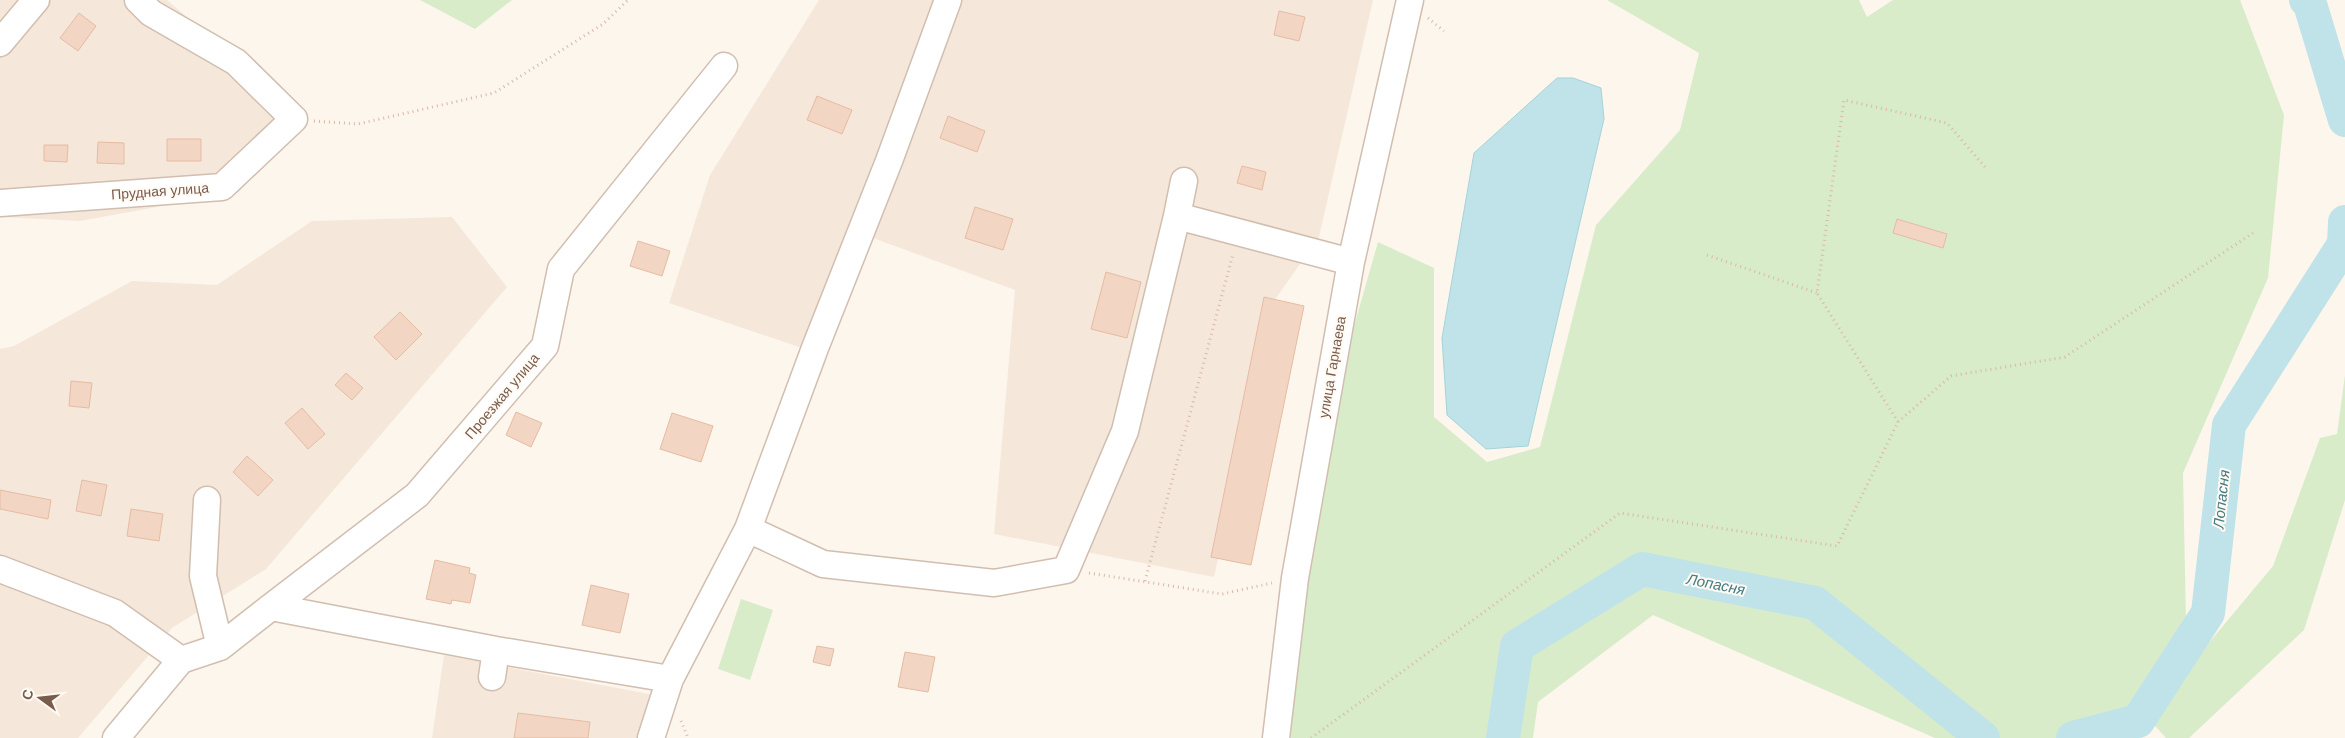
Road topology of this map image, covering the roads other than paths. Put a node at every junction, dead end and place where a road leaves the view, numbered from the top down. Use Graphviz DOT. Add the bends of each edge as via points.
graph roads {
  1 [pos="36,0"];
  2 [pos="138,0"];
  3 [pos="948,0"];
  4 [pos="1410,0"];
  5 [pos="0,43"];
  6 [pos="724,66"];
  7 [pos="1184,182"];
  8 [pos="0,204"];
  9 [pos="1177,216"];
  10 [pos="1351,262"];
  11 [pos="207,500"];
  12 [pos="748,529"];
  13 [pos="0,569"];
  14 [pos="271,607"];
  15 [pos="220,647"];
  16 [pos="496,650"];
  17 [pos="181,660"];
  18 [pos="492,677"];
  19 [pos="670,679"];
  20 [pos="116,738"];
  21 [pos="651,738"];
  22 [pos="1276,738"];
  1 -- 5 [label="street"];
  2 -- 8 [label="street, Прудная улица" via="151,13 236,62 294,119 222,187"];
  3 -- 12 [label="street"];
  4 -- 10 [label="street, улица Гарнаева"];
  6 -- 14 [label="street, Проезжая улица" via="560,269 544,346 417,495"];
  7 -- 9 [label="street"];
  9 -- 10 [label="street"];
  9 -- 12 [label="street" via="1125,431 1066,570 994,583 823,564"];
  10 -- 22 [label="street, улица Гарнаева" via="1295,578"];
  11 -- 15 [label="street" via="203,576"];
  12 -- 19 [label="street"];
  13 -- 17 [label="street" via="115,613"];
  14 -- 15 [label="street, Проезжая улица"];
  14 -- 16 [label="street"];
  15 -- 17 [label="street, Проезжая улица"];
  16 -- 18 [label="street"];
  16 -- 19 [label="street"];
  17 -- 20 [label="street"];
  19 -- 21 [label="street"];
}
